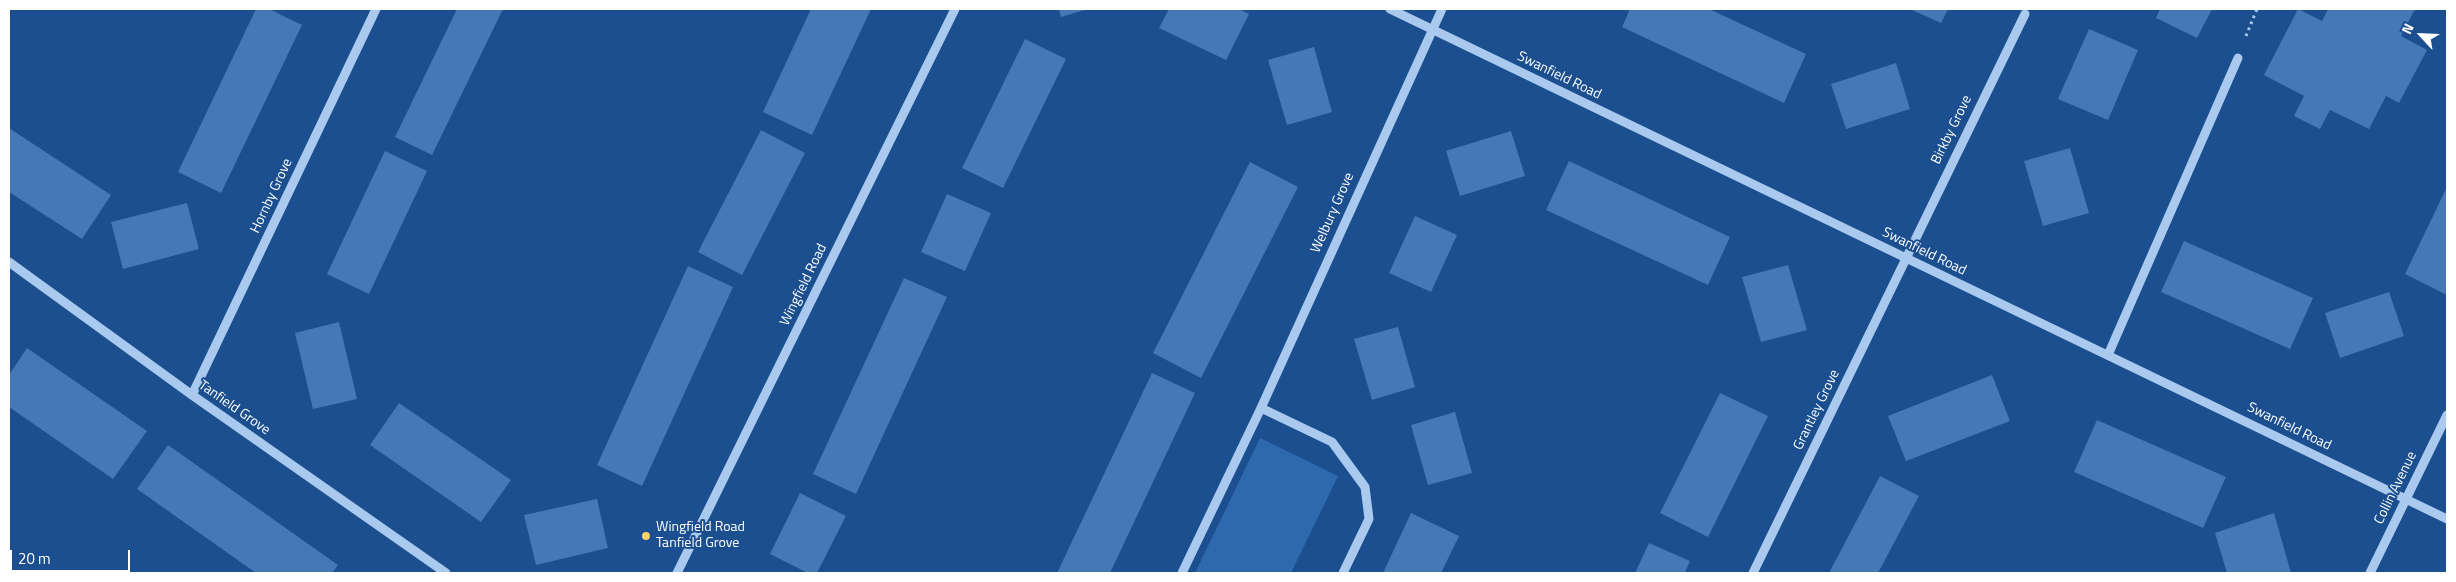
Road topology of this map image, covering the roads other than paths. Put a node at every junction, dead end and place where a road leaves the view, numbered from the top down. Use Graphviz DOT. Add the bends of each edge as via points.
graph roads {
  1 [pos="376,9"];
  2 [pos="955,9"];
  3 [pos="1390,9"];
  4 [pos="1442,9"];
  5 [pos="2025,14"];
  6 [pos="1431,29"];
  7 [pos="2238,58"];
  8 [pos="1905,258"];
  9 [pos="9,262"];
  10 [pos="2108,355"];
  11 [pos="192,395"];
  12 [pos="1261,408"];
  13 [pos="2447,415"];
  14 [pos="2406,498"];
  15 [pos="2447,519"];
  16 [pos="446,573"];
  17 [pos="677,573"];
  18 [pos="1182,573"];
  19 [pos="1343,573"];
  20 [pos="1753,573"];
  21 [pos="2370,573"];
  1 -- 11 [label="street, Hornby Grove"];
  2 -- 17 [label="street, Wingfield Road"];
  3 -- 6 [label="street, Swanfield Road"];
  4 -- 6 [label="street, Welbury Grove"];
  5 -- 8 [label="street, Birkby Grove"];
  6 -- 8 [label="street, Swanfield Road"];
  6 -- 12 [label="street, Welbury Grove"];
  7 -- 10 [label="street"];
  8 -- 10 [label="street, Swanfield Road"];
  8 -- 20 [label="street, Grantley Grove"];
  9 -- 11 [label="street, Tanfield Grove"];
  10 -- 14 [label="street, Swanfield Road"];
  11 -- 16 [label="street, Tanfield Grove"];
  12 -- 18 [label="street, Welbury Grove"];
  12 -- 19 [label="street" via="1332,442 1365,486 1369,519"];
  13 -- 14 [label="street, Collin Avenue"];
  14 -- 15 [label="street, Swanfield Road"];
  14 -- 21 [label="street, Collin Avenue"];
}
